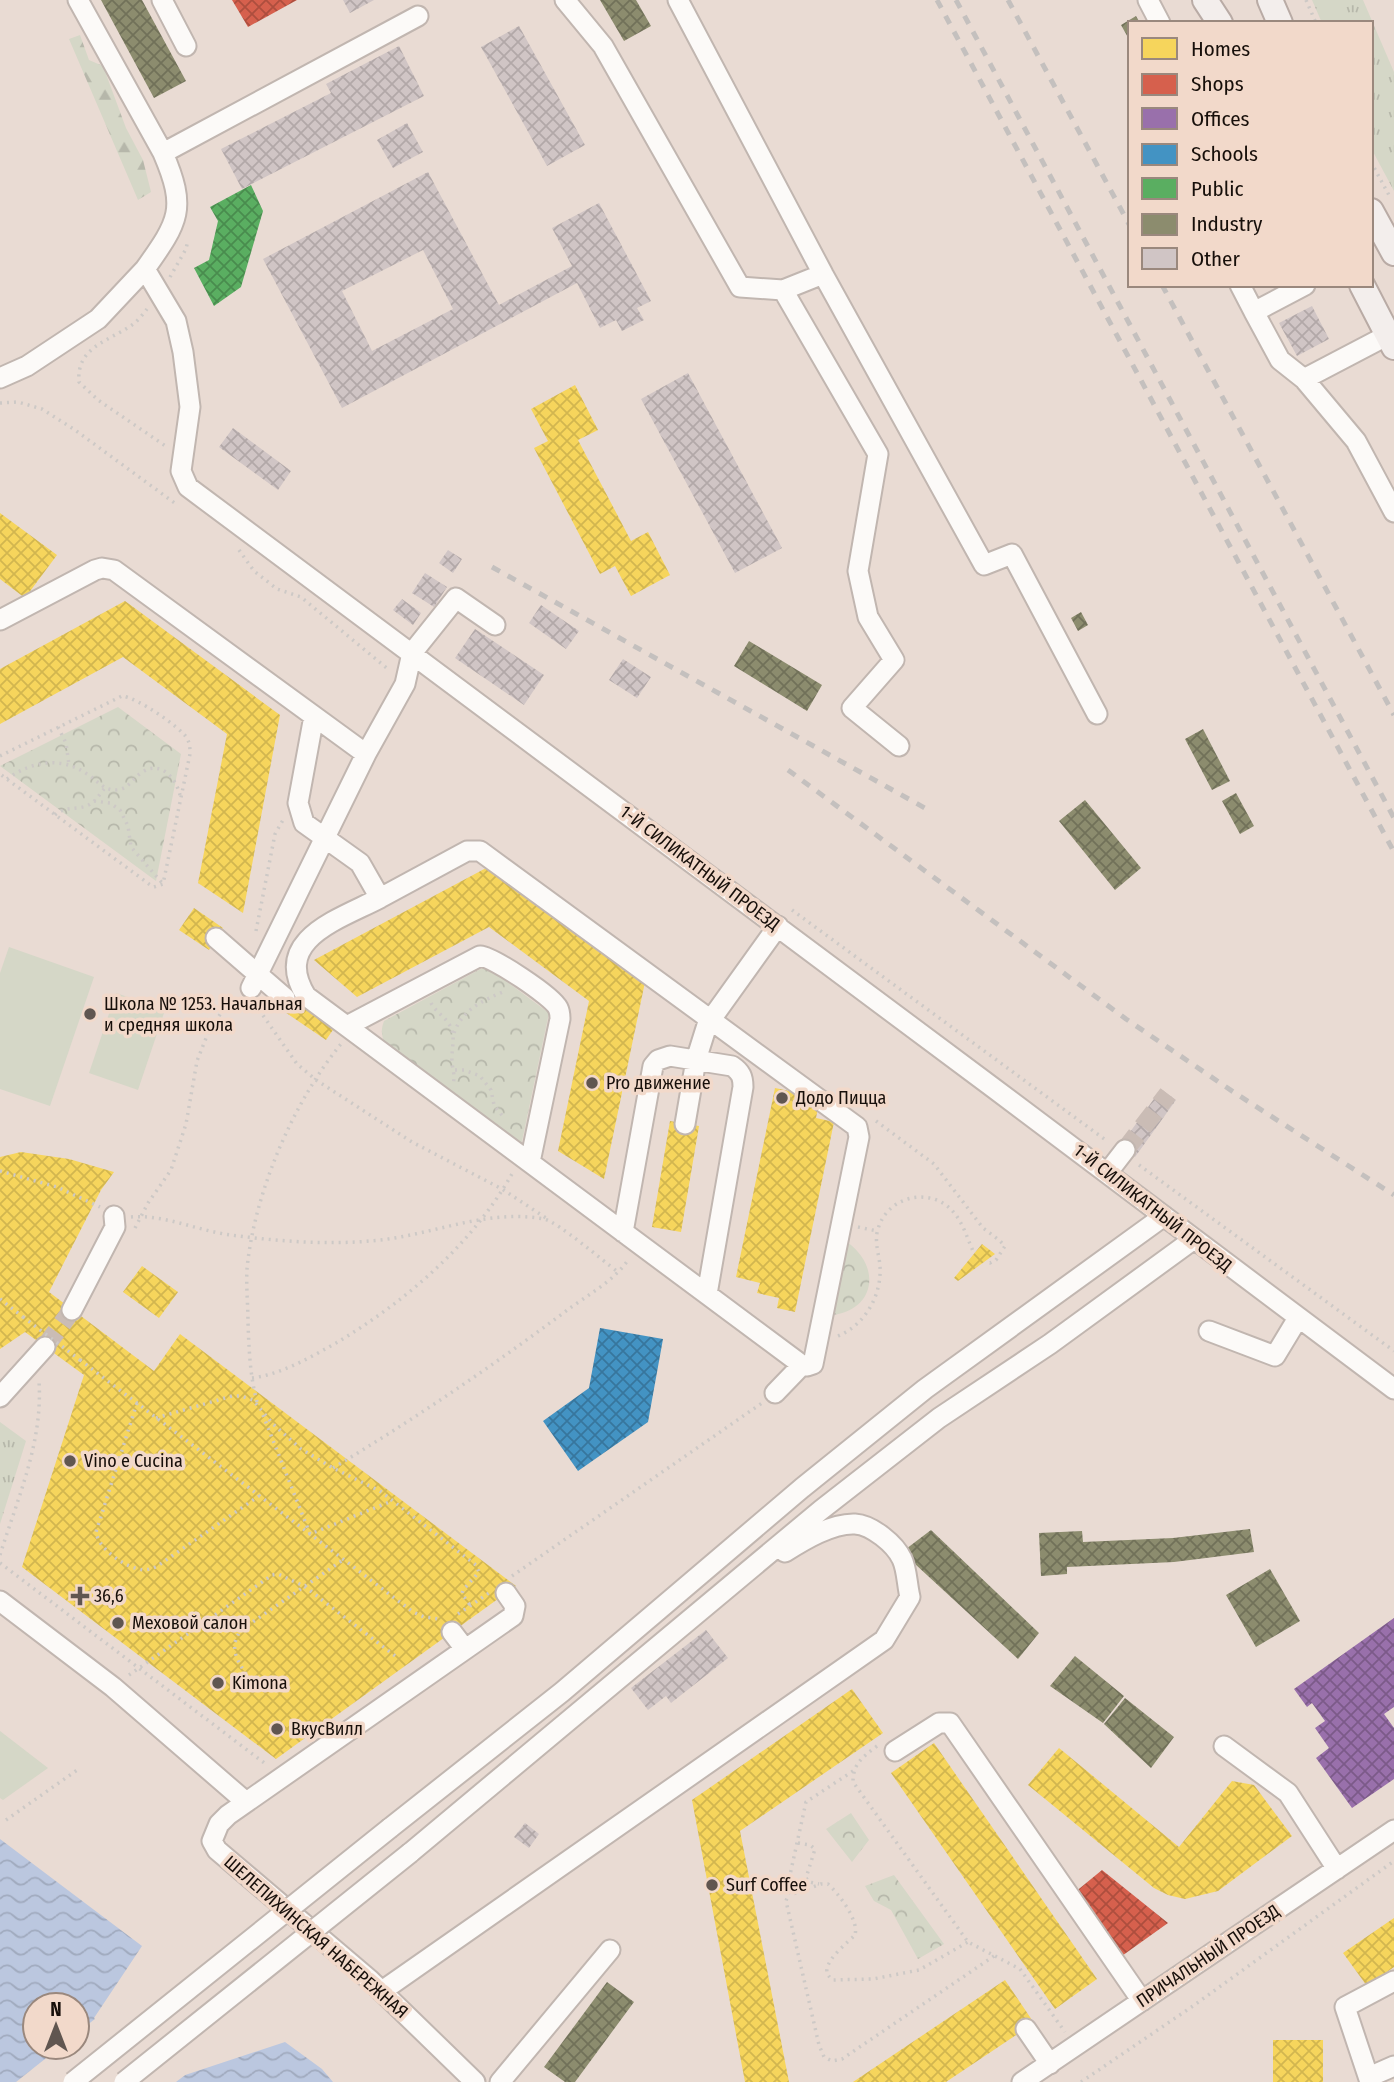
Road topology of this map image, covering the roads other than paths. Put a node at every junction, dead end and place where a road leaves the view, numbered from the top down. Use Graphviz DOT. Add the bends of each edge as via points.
graph roads {
  1 [pos="78,0"];
  2 [pos="162,0"];
  3 [pos="565,0"];
  4 [pos="678,0"];
  5 [pos="1148,0"];
  6 [pos="1205,0"];
  7 [pos="1221,0"];
  8 [pos="1270,0"];
  9 [pos="1288,0"];
  10 [pos="418,16"];
  11 [pos="1159,21"];
  12 [pos="1219,21"];
  13 [pos="1230,21"];
  14 [pos="1279,21"];
  15 [pos="1291,21"];
  16 [pos="186,46"];
  17 [pos="163,153"];
  18 [pos="1373,215"];
  19 [pos="1394,253"];
  20 [pos="145,269"];
  21 [pos="823,274"];
  22 [pos="1241,287"];
  23 [pos="1301,287"];
  24 [pos="1363,287"];
  25 [pos="783,289"];
  26 [pos="1254,312"];
  27 [pos="1391,341"];
  28 [pos="0,378"];
  29 [pos="1304,379"];
  30 [pos="1394,512"];
  31 [pos="0,620"];
  32 [pos="495,625"];
  33 [pos="412,653"];
  34 [pos="1097,714"];
  35 [pos="314,716"];
  36 [pos="899,746"];
  37 [pos="366,754"];
  38 [pos="325,838"];
  39 [pos="380,898"];
  40 [pos="778,926"];
  41 [pos="216,938"];
  42 [pos="251,986"];
  43 [pos="285,998"];
  44 [pos="710,1021"];
  45 [pos="350,1028"];
  46 [pos="696,1060"];
  47 [pos="685,1124"];
  48 [pos="1124,1151"];
  49 [pos="519,1154"];
  50 [pos="1108,1172"];
  51 [pos="1164,1216"];
  52 [pos="115,1218"];
  53 [pos="628,1235"];
  54 [pos="1194,1239"];
  55 [pos="707,1294"];
  56 [pos="72,1310"];
  57 [pos="1298,1318"];
  58 [pos="1209,1331"];
  59 [pos="41,1351"];
  60 [pos="802,1365"];
  61 [pos="1394,1389"];
  62 [pos="775,1393"];
  63 [pos="0,1397"];
  64 [pos="733,1584"];
  65 [pos="501,1588"];
  66 [pos="0,1601"];
  67 [pos="451,1622"];
  68 [pos="465,1649"];
  69 [pos="891,1745"];
  70 [pos="1224,1746"];
  71 [pos="246,1802"];
  72 [pos="1394,1830"];
  73 [pos="1337,1869"];
  74 [pos="610,1950"];
  75 [pos="1394,1981"];
  76 [pos="382,1992"];
  77 [pos="1142,2001"];
  78 [pos="1026,2029"];
  79 [pos="1050,2064"];
  80 [pos="1394,2066"];
  81 [pos="1370,2080"];
  82 [pos="73,2082"];
  83 [pos="124,2082"];
  84 [pos="475,2082"];
  85 [pos="500,2082"];
  86 [pos="1022,2082"];
  1 -- 17 [label="street"];
  2 -- 16 [label="street"];
  3 -- 25 [label="street" via="603,46 740,287"];
  4 -- 21 [label="street"];
  5 -- 11 [label="street"];
  6 -- 12 [label="main road"];
  7 -- 13 [label="main road"];
  8 -- 14 [label="main road"];
  9 -- 15 [label="main road"];
  10 -- 17 [label="street"];
  17 -- 20 [label="street" via="178,203 166,239"];
  18 -- 19 [label="main road"];
  20 -- 28 [label="street" via="98,319 27,366"];
  20 -- 33 [label="street, 1-Й СИЛИКАТНЫЙ ПРОЕЗД" via="176,321 183,352 190,407 181,471 188,487"];
  21 -- 25 [label="street"];
  21 -- 34 [label="street" via="984,565 1012,554"];
  22 -- 26 [label="street"];
  23 -- 26 [label="street"];
  24 -- 27 [label="main road"];
  25 -- 36 [label="street" via="878,454 858,571 868,617 894,660 852,708"];
  26 -- 29 [label="street" via="1280,360"];
  27 -- 29 [label="street"];
  29 -- 30 [label="street" via="1356,441"];
  31 -- 35 [label="street" via="95,570 114,570"];
  32 -- 33 [label="street" via="456,598"];
  33 -- 37 [label="street" via="405,684"];
  33 -- 40 [label="street, 1-Й СИЛИКАТНЫЙ ПРОЕЗД"];
  35 -- 37 [label="street"];
  35 -- 38 [label="street" via="298,803 304,823"];
  37 -- 38 [label="street"];
  38 -- 39 [label="street" via="360,863"];
  38 -- 42 [label="street"];
  39 -- 44 [label="street" via="467,851 480,851"];
  39 -- 45 [label="street" via="316,932 305,941 296,961 298,983 306,996"];
  40 -- 44 [label="street"];
  40 -- 50 [label="street, 1-Й СИЛИКАТНЫЙ ПРОЕЗД"];
  41 -- 42 [label="street"];
  42 -- 43 [label="street"];
  44 -- 46 [label="street"];
  44 -- 60 [label="street" via="853,1122 859,1131 813,1364"];
  45 -- 49 [label="street"];
  45 -- 49 [label="street" via="481,956 499,962 527,982 560,1011"];
  46 -- 47 [label="street"];
  46 -- 53 [label="street" via="670,1056 653,1066"];
  46 -- 55 [label="street" via="732,1066 743,1078"];
  48 -- 50 [label="street"];
  49 -- 53 [label="street"];
  50 -- 51 [label="street, 1-Й СИЛИКАТНЫЙ ПРОЕЗД"];
  51 -- 54 [label="street, 1-Й СИЛИКАТНЫЙ ПРОЕЗД"];
  51 -- 82 [label="street, bridge" via="925,1389 562,1692"];
  52 -- 56 [label="street" via="115,1227"];
  53 -- 55 [label="street"];
  54 -- 57 [label="street, 1-Й СИЛИКАТНЫЙ ПРОЕЗД"];
  54 -- 64 [label="street" via="939,1418"];
  55 -- 60 [label="street"];
  57 -- 58 [label="street" via="1275,1356"];
  57 -- 61 [label="street, 1-Й СИЛИКАТНЫЙ ПРОЕЗД"];
  59 -- 63 [label="street"];
  60 -- 62 [label="street"];
  64 -- 76 [label="street" via="801,1542 857,1524 885,1536 903,1559 910,1597 884,1640"];
  64 -- 83 [label="street, bridge" via="410,1853"];
  65 -- 68 [label="street" via="514,1606 513,1616"];
  66 -- 71 [label="street" via="113,1687"];
  67 -- 68 [label="street"];
  68 -- 71 [label="street"];
  69 -- 77 [label="street" via="944,1721 950,1724"];
  70 -- 73 [label="street" via="1288,1793"];
  71 -- 76 [label="street, ШЕЛЕПИХИНСКАЯ НАБЕРЕЖНАЯ" via="219,1824 212,1841 217,1850"];
  72 -- 73 [label="street, ПРИЧАЛЬНЫЙ ПРОЕЗД"];
  73 -- 77 [label="street, ПРИЧАЛЬНЫЙ ПРОЕЗД"];
  74 -- 85 [label="street"];
  75 -- 81 [label="street" via="1345,2007"];
  76 -- 84 [label="street, ШЕЛЕПИХИНСКАЯ НАБЕРЕЖНАЯ"];
  77 -- 79 [label="street, ПРИЧАЛЬНЫЙ ПРОЕЗД"];
  78 -- 79 [label="street"];
  79 -- 86 [label="street, ПРИЧАЛЬНЫЙ ПРОЕЗД"];
  80 -- 81 [label="street"];
}
